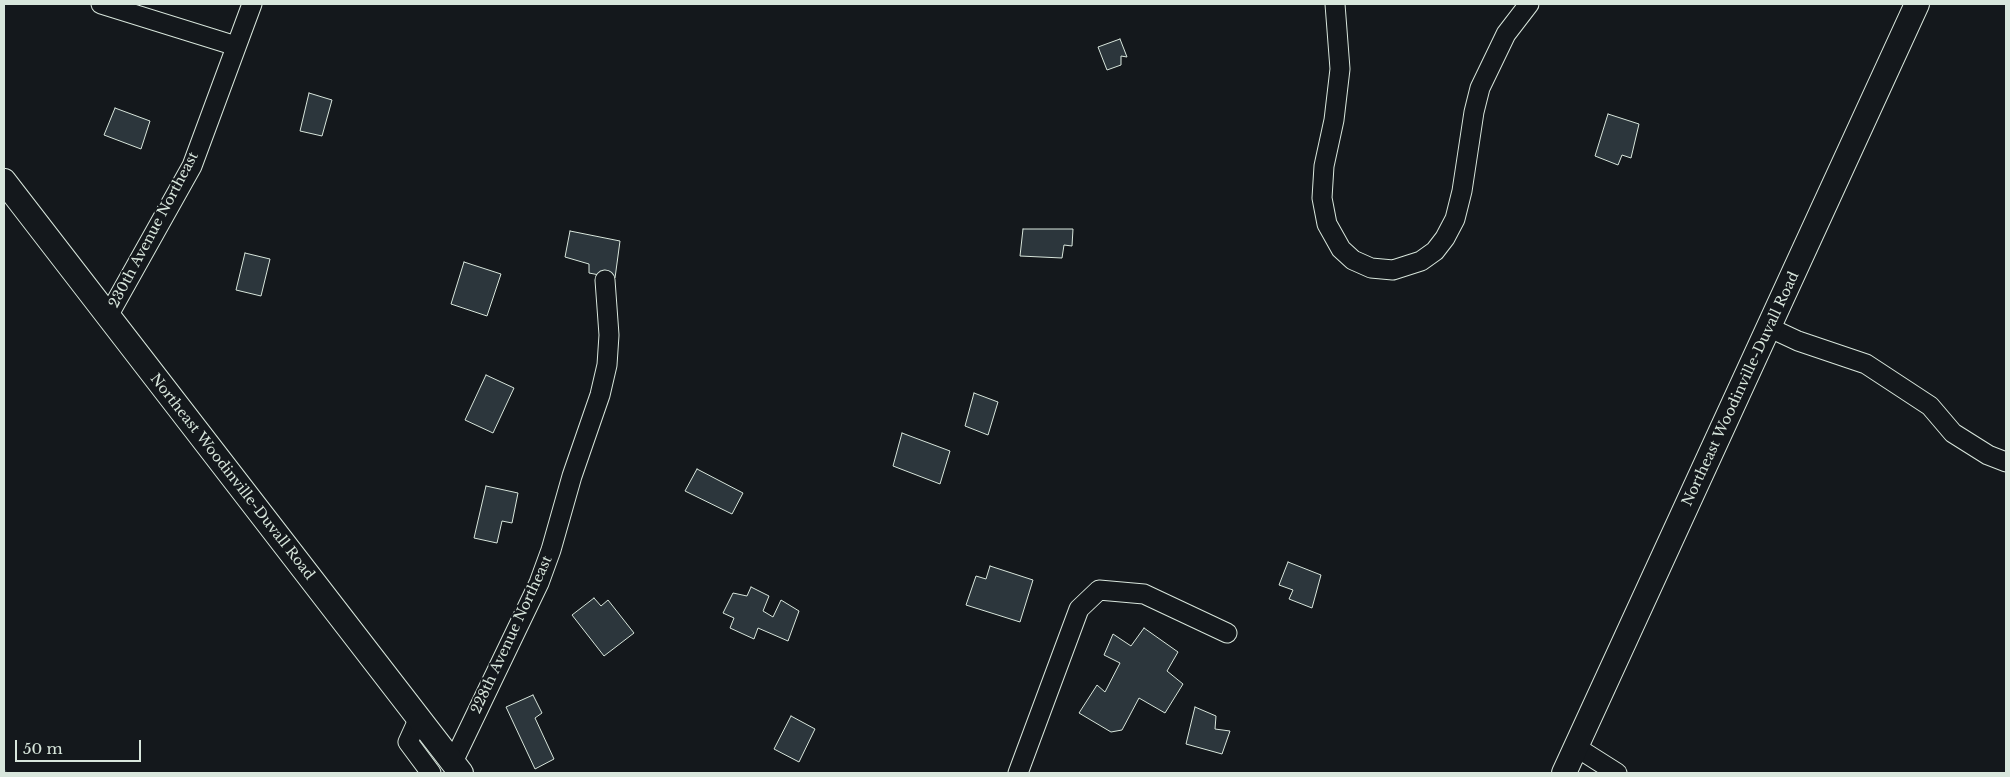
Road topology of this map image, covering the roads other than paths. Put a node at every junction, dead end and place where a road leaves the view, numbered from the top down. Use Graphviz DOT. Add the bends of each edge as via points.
graph roads {
  1 [pos="101,4"];
  2 [pos="252,4"];
  3 [pos="1335,4"];
  4 [pos="1529,4"];
  5 [pos="1917,4"];
  6 [pos="236,46"];
  7 [pos="4,181"];
  8 [pos="605,280"];
  9 [pos="108,316"];
  10 [pos="1768,327"];
  11 [pos="2006,462"];
  12 [pos="1227,633"];
  13 [pos="418,720"];
  14 [pos="1576,747"];
  15 [pos="457,768"];
  16 [pos="431,773"];
  17 [pos="1018,773"];
  18 [pos="1564,773"];
  19 [pos="1617,773"];
  1 -- 6 [label="street"];
  2 -- 6 [label="street, 230th Avenue Northeast"];
  3 -- 4 [label="street" via="1340,69 1324,166 1322,198 1327,224 1341,249 1353,260 1371,268 1393,270 1421,261 1435,251 1455,219 1480,88 1506,34"];
  5 -- 10 [label="main road, Northeast Woodinville-Duvall Road"];
  6 -- 9 [label="street, 230th Avenue Northeast" via="192,166"];
  7 -- 9 [label="main road, Northeast Woodinville-Duvall Road"];
  8 -- 15 [label="street, 228th Avenue Northeast" via="608,365 600,395 539,583"];
  9 -- 13 [label="main road, Northeast Woodinville-Duvall Road"];
  10 -- 11 [label="street" via="1866,364 1930,406 1953,433"];
  10 -- 14 [label="main road, Northeast Woodinville-Duvall Road"];
  12 -- 17 [label="street" via="1144,594 1099,590 1079,609"];
  13 -- 15 [label="main road, Northeast Woodinville-Duvall Road"];
  13 -- 16 [label="street" via="408,742"];
  14 -- 18 [label="main road, Northeast Woodinville-Duvall Road"];
  14 -- 19 [label="street"];
}
